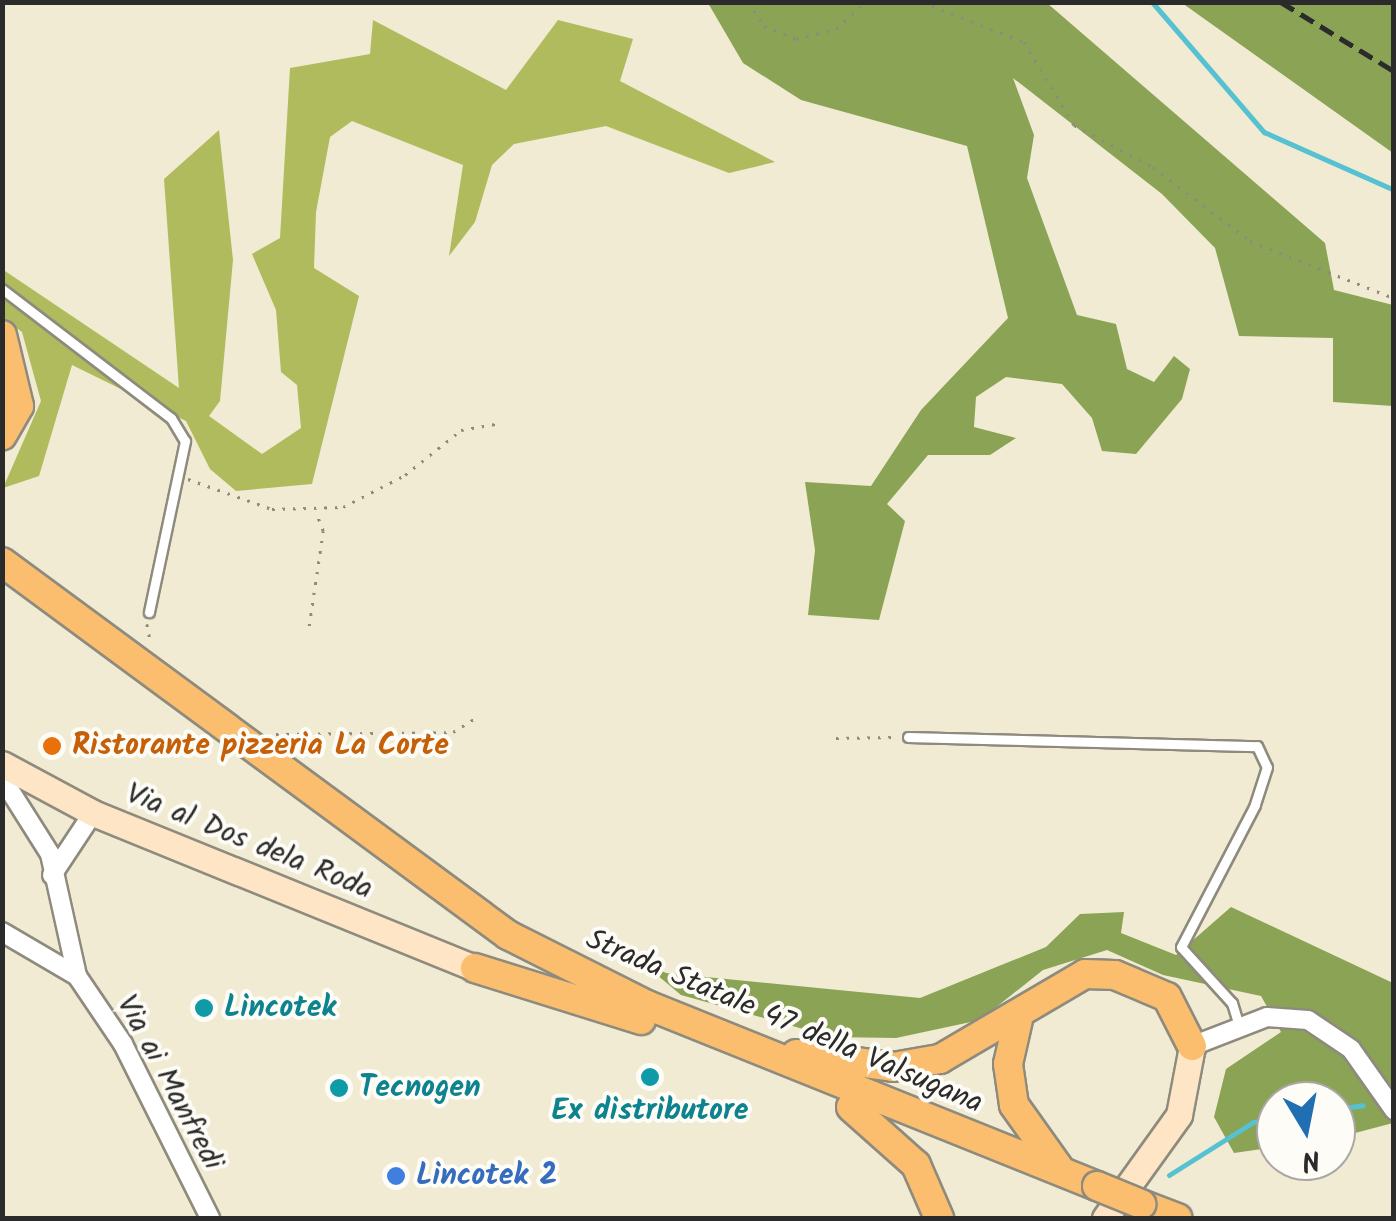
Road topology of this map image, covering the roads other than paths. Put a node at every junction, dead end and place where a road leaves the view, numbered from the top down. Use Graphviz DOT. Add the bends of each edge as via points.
graph roads {
  1 [pos="2,289"];
  2 [pos="2,335"];
  3 [pos="5,432"];
  4 [pos="2,562"];
  5 [pos="2,575"];
  6 [pos="148,612"];
  7 [pos="908,737"];
  8 [pos="2,764"];
  9 [pos="2,778"];
  10 [pos="93,813"];
  11 [pos="52,876"];
  12 [pos="2,932"];
  13 [pos="475,968"];
  14 [pos="77,976"];
  15 [pos="641,1020"];
  16 [pos="1018,1020"];
  17 [pos="1240,1026"];
  18 [pos="745,1046"];
  19 [pos="1192,1046"];
  20 [pos="850,1107"];
  21 [pos="1394,1110"];
  22 [pos="1063,1172"];
  23 [pos="1098,1202"];
  24 [pos="1139,1212"];
  25 [pos="210,1218"];
  26 [pos="940,1218"];
  27 [pos="1177,1218"];
  1 -- 6 [label="lane" via="171,418 185,441 182,476 163,518"];
  2 -- 3 [label="highway" via="18,378"];
  4 -- 18 [label="highway, Strada Statale 47 della Valsugana" via="467,909 598,984"];
  5 -- 15 [label="highway, Strada Statale 47 della Valsugana" via="455,919"];
  7 -- 17 [label="lane" via="1257,746 1267,767 1255,806 1181,946 1232,1003"];
  8 -- 10 [label="main road, Via al Dos dela Roda"];
  9 -- 11 [label="street, Via ai Manfredi" via="50,854"];
  10 -- 11 [label="street"];
  10 -- 13 [label="main road, Via al Dos dela Roda"];
  11 -- 14 [label="street, Via ai Manfredi"];
  12 -- 14 [label="street, Via ai Manfredi"];
  13 -- 15 [label="highway"];
  14 -- 25 [label="street, Via ai Manfredi" via="123,1044"];
  15 -- 20 [label="highway, Strada Statale 47 della Valsugana"];
  16 -- 18 [label="highway" via="940,1058 894,1067"];
  16 -- 19 [label="highway" via="1054,985 1116,975 1167,997"];
  16 -- 22 [label="highway" via="1008,1064 1014,1105"];
  17 -- 19 [label="street"];
  17 -- 21 [label="street" via="1308,1020 1350,1049"];
  18 -- 22 [label="highway, Strada Statale 47 della Valsugana"];
  19 -- 23 [label="main road" via="1179,1116"];
  20 -- 23 [label="highway, Strada Statale 47 della Valsugana"];
  20 -- 26 [label="highway" via="916,1165"];
  22 -- 23 [label="highway, Strada Statale 47 della Valsugana"];
  23 -- 24 [label="highway, Strada Statale 47 della Valsugana, bridge"];
  24 -- 27 [label="highway, Strada Statale 47 della Valsugana"];
}
